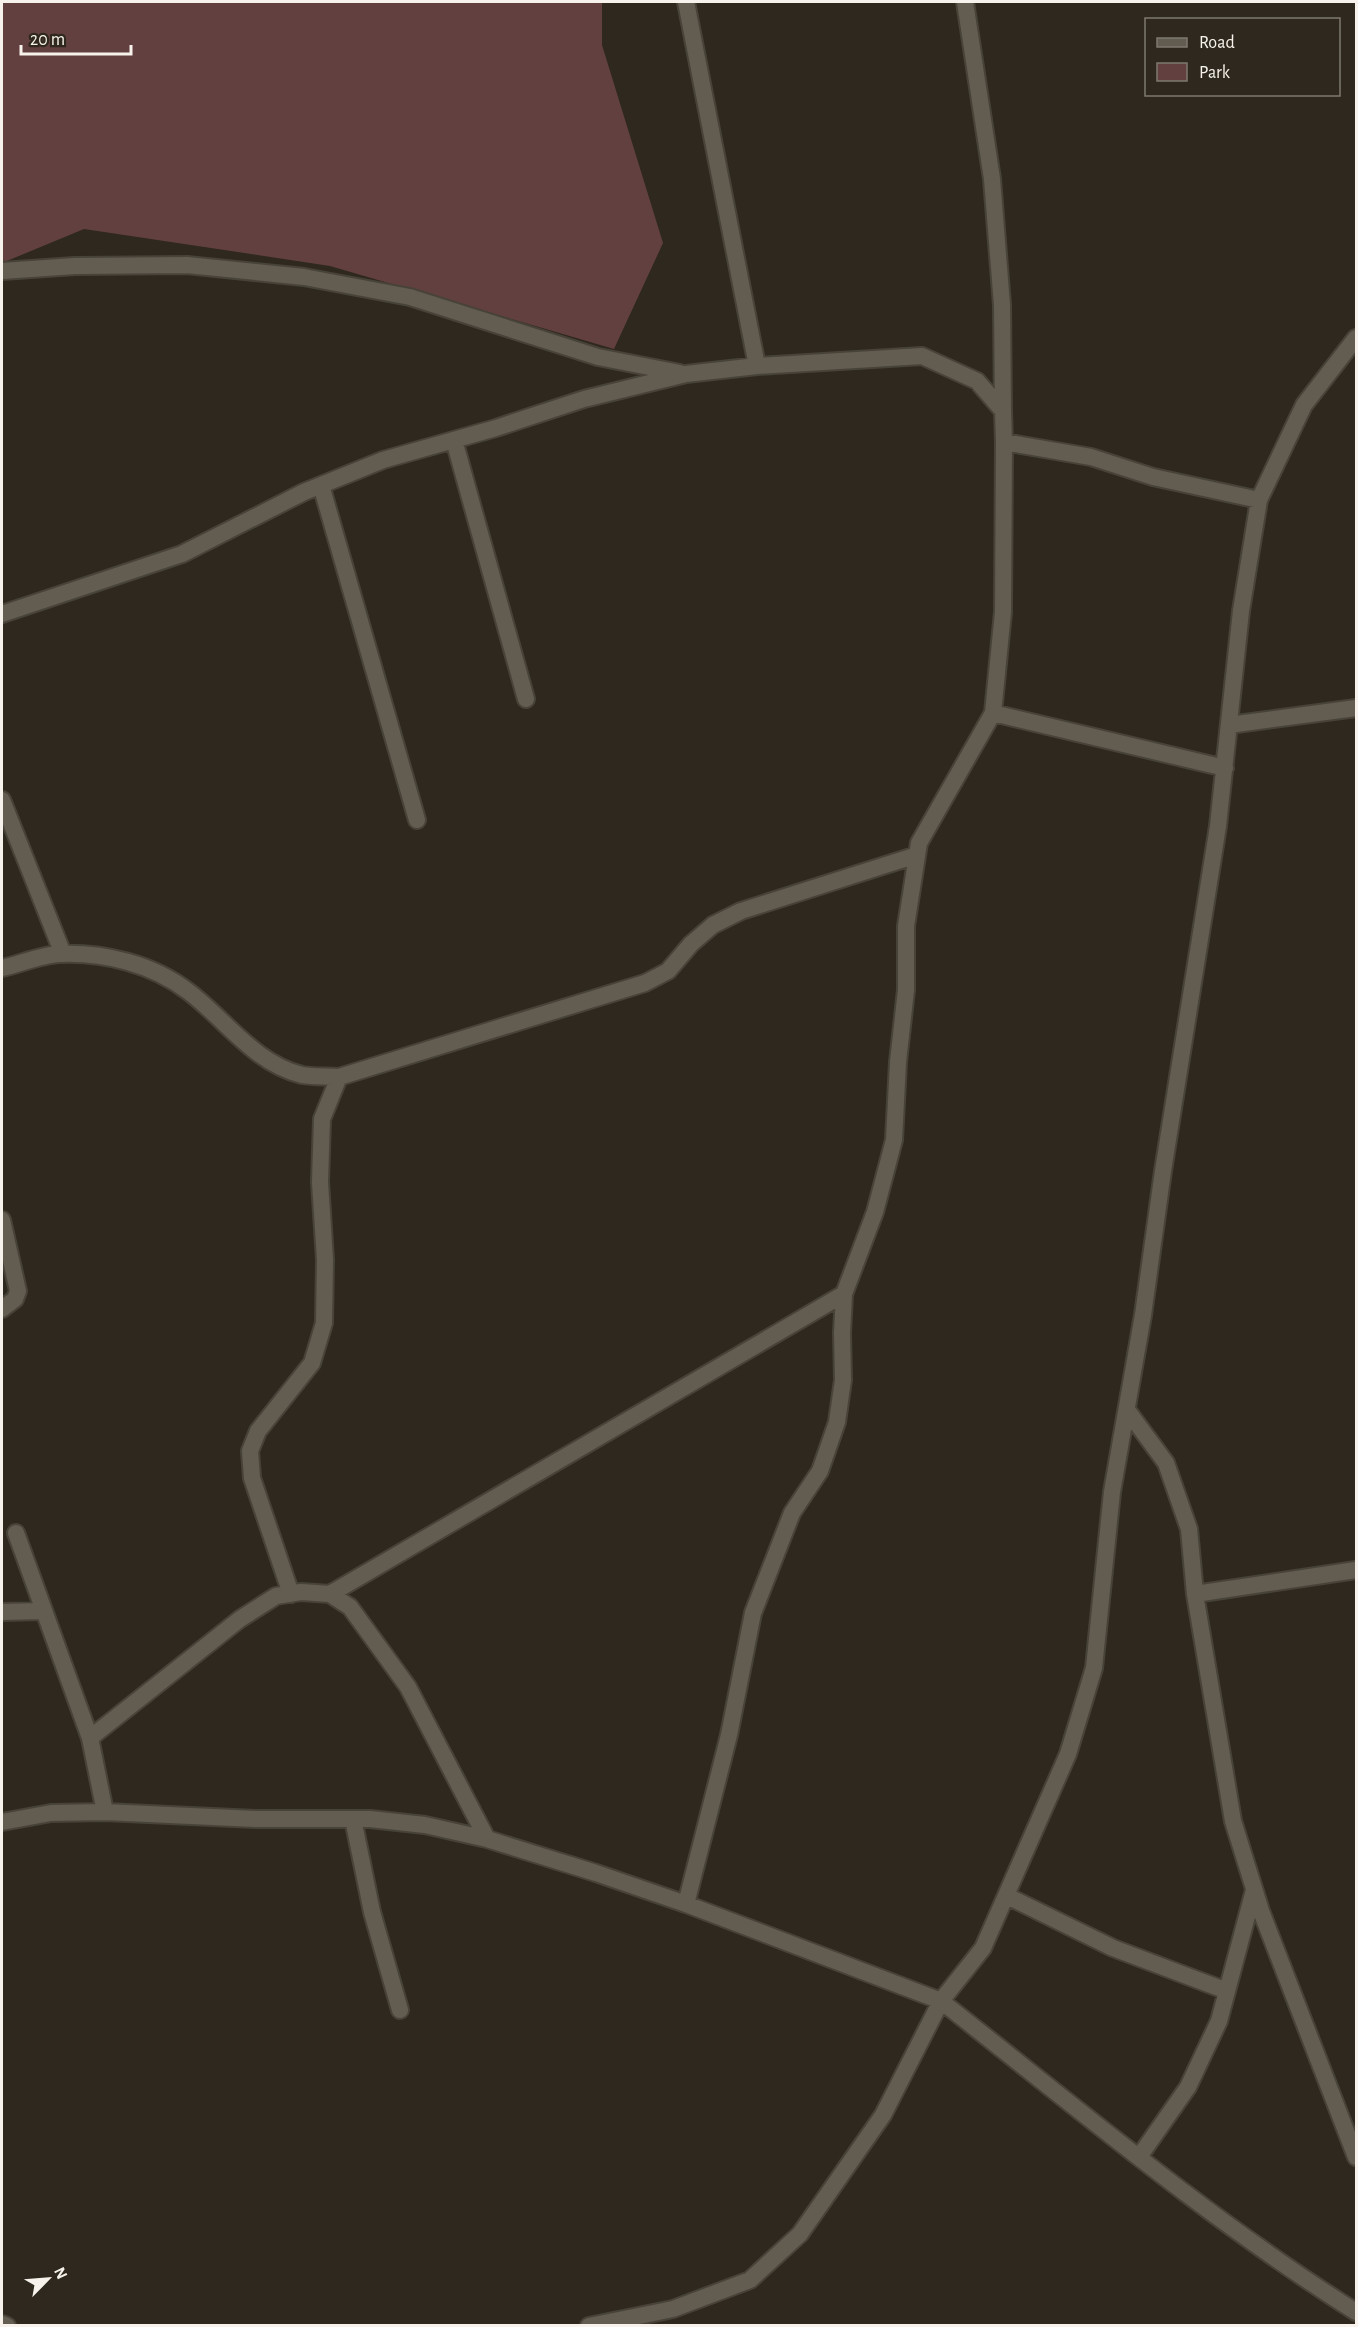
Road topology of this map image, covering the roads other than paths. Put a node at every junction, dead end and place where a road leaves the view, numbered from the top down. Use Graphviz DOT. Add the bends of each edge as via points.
graph roads {
  1 [pos="686,2"];
  2 [pos="965,2"];
  3 [pos="2,271"];
  4 [pos="1356,338"];
  5 [pos="757,366"];
  6 [pos="686,374"];
  7 [pos="1003,411"];
  8 [pos="454,440"];
  9 [pos="1004,442"];
  10 [pos="321,485"];
  11 [pos="1259,500"];
  12 [pos="2,614"];
  13 [pos="526,699"];
  14 [pos="1356,708"];
  15 [pos="993,713"];
  16 [pos="1229,725"];
  17 [pos="1225,768"];
  18 [pos="2,800"];
  19 [pos="417,820"];
  20 [pos="917,855"];
  21 [pos="63,954"];
  22 [pos="2,968"];
  23 [pos="339,1077"];
  24 [pos="2,1220"];
  25 [pos="844,1294"];
  26 [pos="2,1309"];
  27 [pos="1127,1410"];
  28 [pos="16,1533"];
  29 [pos="1356,1570"];
  30 [pos="291,1594"];
  31 [pos="330,1594"];
  32 [pos="1195,1594"];
  33 [pos="42,1611"];
  34 [pos="2,1612"];
  35 [pos="90,1738"];
  36 [pos="105,1812"];
  37 [pos="353,1819"];
  38 [pos="2,1822"];
  39 [pos="487,1839"];
  40 [pos="1254,1889"];
  41 [pos="1007,1896"];
  42 [pos="686,1904"];
  43 [pos="1227,1991"];
  44 [pos="941,2001"];
  45 [pos="400,2010"];
  46 [pos="1139,2157"];
  47 [pos="1356,2157"];
  48 [pos="1356,2312"];
  49 [pos="2,2324"];
  50 [pos="7,2325"];
  51 [pos="589,2325"];
  1 -- 5 [label="street"];
  2 -- 7 [label="street" via="992,179 1002,305"];
  3 -- 6 [label="street" via="187,265 304,277 410,297 598,357"];
  4 -- 11 [label="street" via="1304,405"];
  5 -- 6 [label="street"];
  5 -- 7 [label="street" via="922,356 977,381"];
  6 -- 8 [label="street" via="584,399"];
  7 -- 9 [label="street"];
  8 -- 10 [label="street" via="383,460"];
  8 -- 13 [label="street"];
  9 -- 11 [label="street" via="1091,458 1153,477"];
  9 -- 15 [label="street" via="1003,612"];
  10 -- 12 [label="street" via="182,554"];
  10 -- 19 [label="street"];
  11 -- 16 [label="street" via="1241,611"];
  14 -- 16 [label="street"];
  15 -- 17 [label="street"];
  15 -- 20 [label="street" via="919,843"];
  16 -- 17 [label="street"];
  17 -- 27 [label="street"];
  18 -- 21 [label="street"];
  20 -- 23 [label="street" via="741,911 713,925 668,971 645,983"];
  20 -- 25 [label="street" via="906,926 906,990 894,1140 875,1212"];
  21 -- 22 [label="street"];
  21 -- 23 [label="street" via="144,966 189,991 239,1039 274,1065 303,1075"];
  23 -- 30 [label="street" via="322,1119 324,1323 312,1363 258,1431 250,1451 252,1478"];
  24 -- 26 [label="street" via="18,1291 15,1299"];
  25 -- 31 [label="street"];
  25 -- 42 [label="street" via="843,1380 837,1422 820,1471 792,1513 753,1613 729,1735"];
  27 -- 32 [label="street" via="1166,1462 1189,1529"];
  27 -- 41 [label="street" via="1112,1492 1094,1668 1068,1754"];
  28 -- 33 [label="street"];
  29 -- 32 [label="street"];
  30 -- 31 [label="street"];
  30 -- 35 [label="street" via="276,1596 240,1618"];
  31 -- 39 [label="street" via="350,1607 408,1687"];
  32 -- 40 [label="street" via="1233,1821"];
  33 -- 34 [label="street"];
  33 -- 35 [label="street"];
  35 -- 36 [label="street"];
  36 -- 37 [label="street"];
  36 -- 38 [label="street" via="51,1813"];
  37 -- 39 [label="street" via="425,1825"];
  37 -- 45 [label="street" via="372,1912"];
  39 -- 42 [label="street"];
  40 -- 43 [label="street"];
  40 -- 47 [label="street"];
  41 -- 43 [label="street" via="1113,1948"];
  41 -- 44 [label="street" via="983,1948"];
  42 -- 44 [label="street"];
  43 -- 46 [label="street" via="1219,2021 1188,2087"];
  44 -- 46 [label="street"];
  44 -- 51 [label="street" via="883,2115 800,2234 750,2280 673,2309"];
  46 -- 48 [label="street" via="1295,2273"];
  49 -- 50 [label="street"];
}
